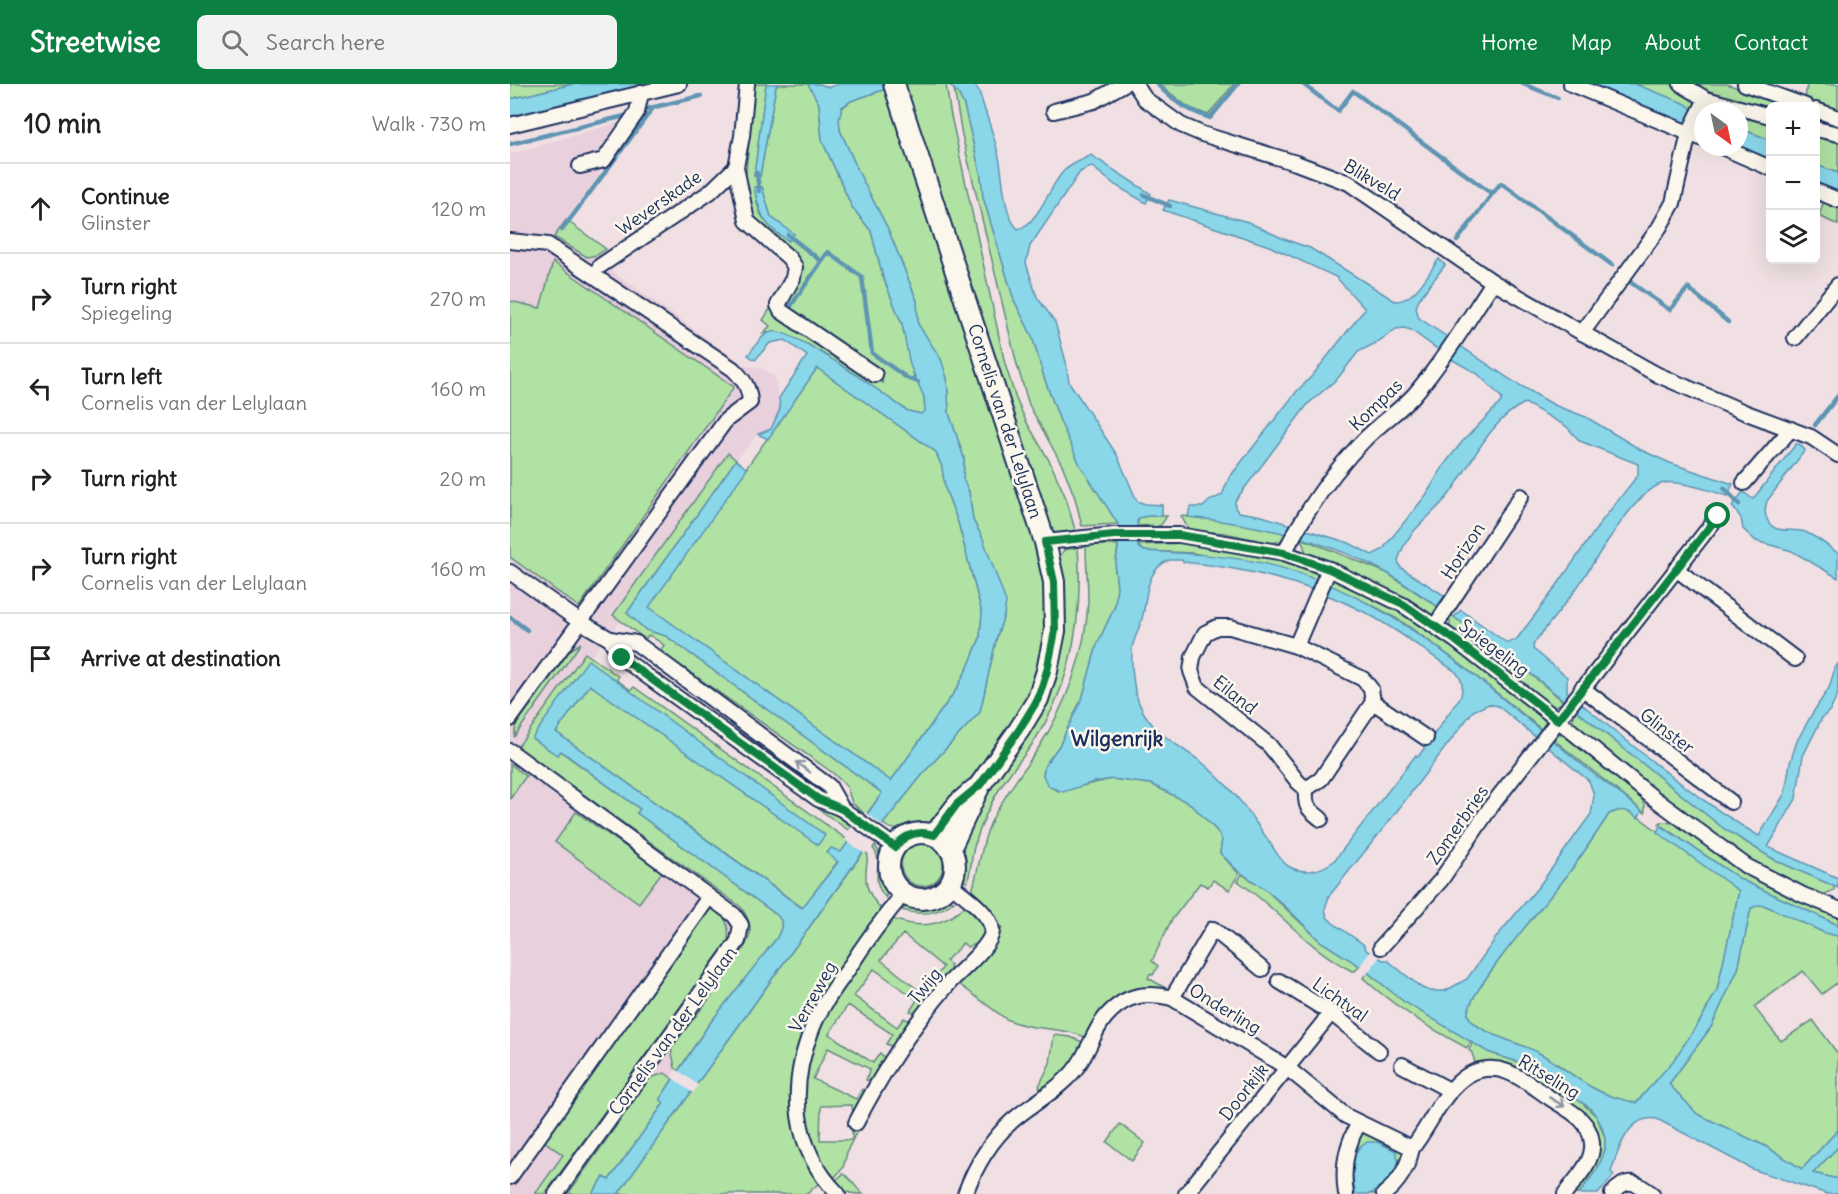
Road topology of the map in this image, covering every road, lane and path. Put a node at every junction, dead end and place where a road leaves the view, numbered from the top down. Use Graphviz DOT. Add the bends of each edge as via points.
graph roads {
  1 [pos="679,84"];
  2 [pos="747,84"];
  3 [pos="894,84"];
  4 [pos="1124,84"];
  5 [pos="1135,84"];
  6 [pos="1571,84"];
  7 [pos="1681,84"];
  8 [pos="1745,84"];
  9 [pos="641,93"];
  10 [pos="1704,102"];
  11 [pos="1795,102"];
  12 [pos="1054,111"];
  13 [pos="1748,112"];
  14 [pos="1820,112"];
  15 [pos="1766,116"];
  16 [pos="1838,117"];
  17 [pos="1694,123"];
  18 [pos="510,125"];
  19 [pos="1820,130"];
  20 [pos="1689,133"];
  21 [pos="1838,134"];
  22 [pos="1694,135"];
  23 [pos="1743,156"];
  24 [pos="580,166"];
  25 [pos="1766,166"];
  26 [pos="736,167"];
  27 [pos="1820,193"];
  28 [pos="1838,200"];
  29 [pos="510,241"];
  30 [pos="600,266"];
  31 [pos="1493,282"];
  32 [pos="1838,285"];
  33 [pos="1582,333"];
  34 [pos="1795,338"];
  35 [pos="876,375"];
  36 [pos="1791,429"];
  37 [pos="1838,454"];
  38 [pos="1744,483"];
  39 [pos="1521,496"];
  40 [pos="1718,516"];
  41 [pos="1045,542"];
  42 [pos="1284,553"];
  43 [pos="1329,569"];
  44 [pos="1676,569"];
  45 [pos="510,572"];
  46 [pos="579,621"];
  47 [pos="1435,626"];
  48 [pos="610,639"];
  49 [pos="1296,646"];
  50 [pos="1795,659"];
  51 [pos="1576,697"];
  52 [pos="1373,702"];
  53 [pos="510,719"];
  54 [pos="1558,720"];
  55 [pos="1426,738"];
  56 [pos="510,751"];
  57 [pos="980,785"];
  58 [pos="1306,789"];
  59 [pos="1731,802"];
  60 [pos="842,809"];
  61 [pos="1321,819"];
  62 [pos="934,835"];
  63 [pos="887,842"];
  64 [pos="950,849"];
  65 [pos="950,884"];
  66 [pos="904,894"];
  67 [pos="709,897"];
  68 [pos="1837,905"];
  69 [pos="1382,947"];
  70 [pos="1262,969"];
  71 [pos="1278,981"];
  72 [pos="1172,998"];
  73 [pos="1331,1013"];
  74 [pos="1379,1051"];
  75 [pos="1402,1065"];
  76 [pos="1286,1067"];
  77 [pos="1451,1091"];
  78 [pos="856,1123"];
  79 [pos="1359,1123"];
  80 [pos="1412,1148"];
  81 [pos="510,1177"];
  82 [pos="556,1194"];
  83 [pos="838,1194"];
  84 [pos="965,1194"];
  85 [pos="1185,1194"];
  86 [pos="1346,1194"];
  87 [pos="1384,1194"];
  88 [pos="1565,1194"];
  89 [pos="1612,1194"];
  90 [pos="1652,1194"];
  1 -- 9 [label="street"];
  2 -- 26 [label="street"];
  3 -- 41 [label="street, Cornelis van der Lelylaan"];
  4 -- 12 [label="street" via="1094,101"];
  5 -- 31 [label="street, Blikveld" via="1145,99 1181,125 1349,183"];
  6 -- 20 [label="street"];
  7 -- 10 [label="street"];
  8 -- 11 [label="street"];
  9 -- 18 [label="street"];
  9 -- 24 [label="street" via="637,112 604,160"];
  13 -- 15 [label="street"];
  14 -- 16 [label="street"];
  17 -- 20 [label="street"];
  19 -- 21 [label="street"];
  20 -- 22 [label="street"];
  20 -- 33 [label="street" via="1673,203"];
  23 -- 25 [label="street"];
  26 -- 30 [label="street, Weverskade" via="710,192"];
  26 -- 35 [label="street" via="747,221 795,267 778,305 781,311"];
  27 -- 28 [label="street"];
  29 -- 46 [label="street" via="548,245 733,369 749,390 750,402 726,420"];
  31 -- 33 [label="street, Blikveld"];
  31 -- 42 [label="street, Kompas" via="1413,396 1366,437 1334,472"];
  32 -- 34 [label="street"];
  33 -- 36 [label="street, Blikveld" via="1658,375"];
  36 -- 37 [label="street, Blikveld"];
  36 -- 38 [label="street"];
  39 -- 47 [label="street, Horizon"];
  40 -- 44 [label="street"];
  41 -- 42 [label="street, Spiegeling" via="1114,535 1179,535"];
  41 -- 57 [label="street, Cornelis van der Lelylaan" via="1054,582 1055,622 1047,671 1038,699"];
  42 -- 43 [label="street, Spiegeling"];
  43 -- 47 [label="street, Spiegeling" via="1403,604"];
  43 -- 49 [label="street"];
  44 -- 50 [label="street"];
  44 -- 51 [label="street"];
  45 -- 46 [label="street"];
  46 -- 48 [label="street"];
  46 -- 53 [label="street"];
  47 -- 54 [label="street, Spiegeling"];
  48 -- 60 [label="street" via="622,658 818,799"];
  60 -- 48 [label="street, one-way" via="829,786 636,643"];
  49 -- 52 [label="street, Eiland" via="1362,679 1371,689"];
  49 -- 58 [label="street, Eiland" via="1230,627 1217,627 1205,633 1191,671 1197,687 1269,745"];
  51 -- 54 [label="street"];
  51 -- 59 [label="street, Glinster"];
  52 -- 55 [label="street, Eiland"];
  52 -- 58 [label="street" via="1321,779"];
  54 -- 68 [label="street, Spiegeling" via="1746,866 1803,895"];
  54 -- 69 [label="street, Zomerbries" via="1492,805 1441,880"];
  56 -- 67 [label="street, Cornelis van der Lelylaan"];
  57 -- 62 [label="street, Cornelis van der Lelylaan" via="957,804"];
  57 -- 64 [label="street, Cornelis van der Lelylaan"];
  58 -- 61 [label="street, Eiland" via="1305,804"];
  60 -- 63 [label="street"];
  62 -- 63 [label="street" via="913,834"];
  62 -- 64 [label="street"];
  63 -- 66 [label="street" via="889,872"];
  64 -- 65 [label="street" via="955,869"];
  65 -- 66 [label="street" via="929,898"];
  65 -- 78 [label="street, Twijg" via="987,918 991,936 918,1022"];
  66 -- 83 [label="street, Verreweg" via="828,999 812,1028 796,1088 801,1131 821,1173"];
  67 -- 81 [label="street"];
  67 -- 82 [label="street, Cornelis van der Lelylaan" via="741,925 738,942"];
  70 -- 72 [label="street" via="1213,929"];
  71 -- 73 [label="street, Lichtval"];
  72 -- 76 [label="street, Onderling"];
  72 -- 84 [label="street, Onderling" via="1132,998 1102,1019 1074,1071 993,1142"];
  73 -- 74 [label="street, Lichtval"];
  73 -- 76 [label="street, Doorkijk"];
  75 -- 77 [label="street"];
  76 -- 79 [label="street, Onderling"];
  76 -- 85 [label="street, Doorkijk"];
  77 -- 80 [label="street, Ritseling"];
  77 -- 88 [label="street, Ritseling, one-way" via="1476,1072 1505,1071 1533,1084 1582,1119 1592,1149 1587,1165"];
  79 -- 80 [label="street, Onderling"];
  79 -- 86 [label="street" via="1347,1148"];
  80 -- 87 [label="street" via="1400,1179"];
  89 -- 90 [label="street" via="1627,1182"];
}
